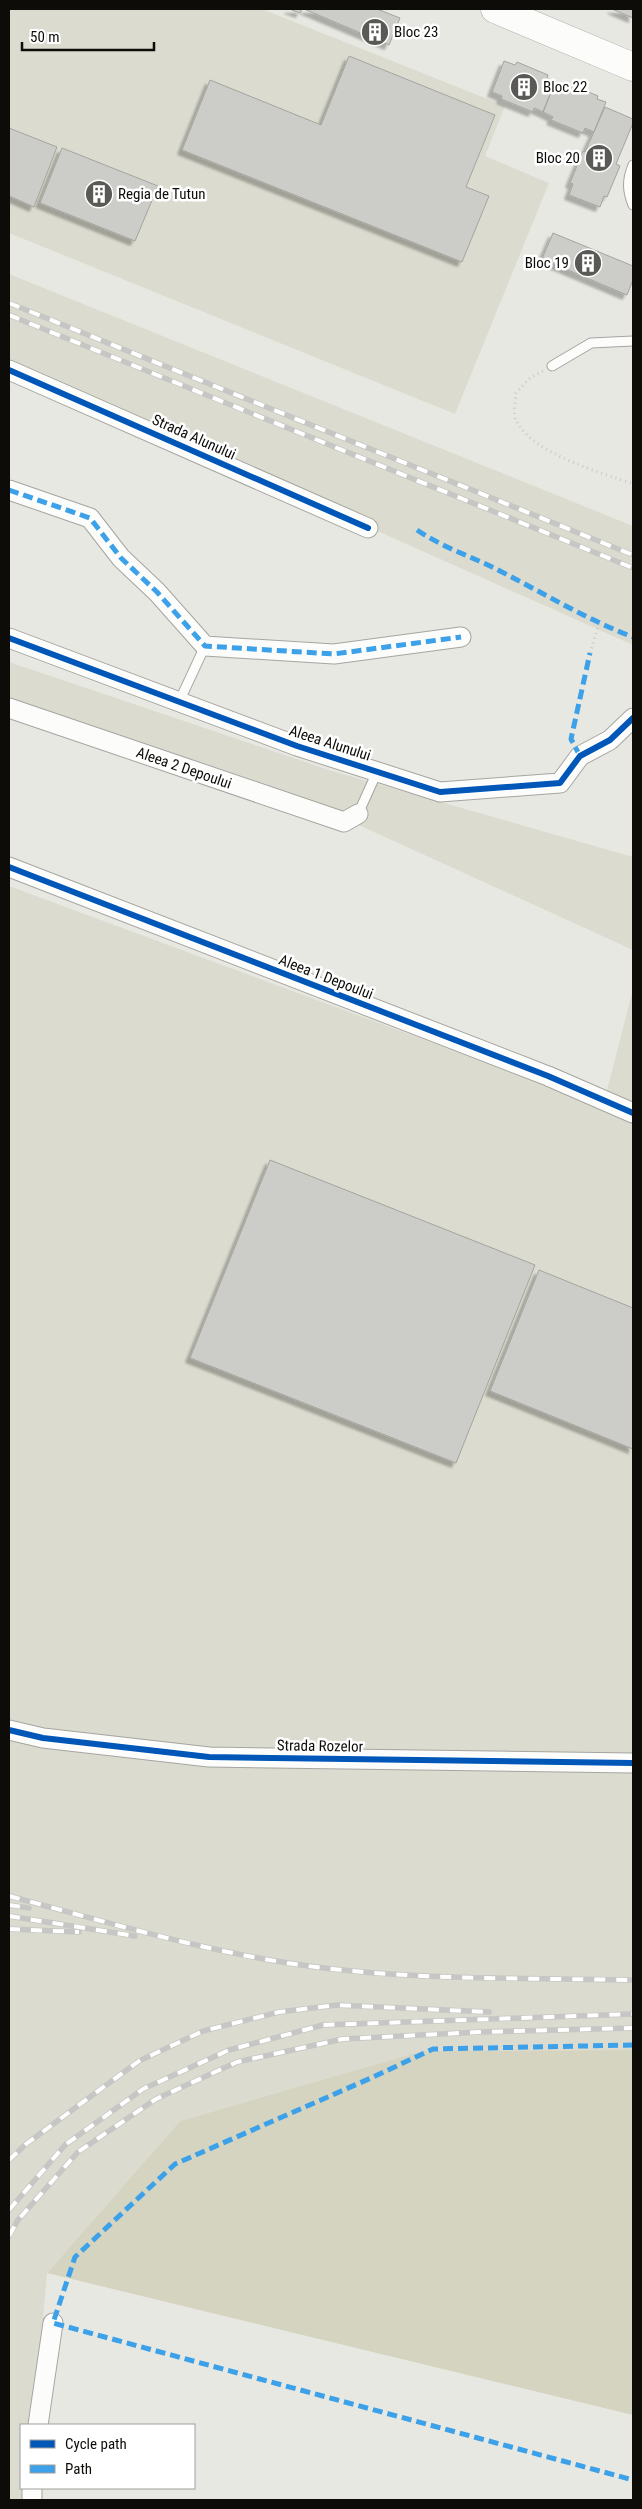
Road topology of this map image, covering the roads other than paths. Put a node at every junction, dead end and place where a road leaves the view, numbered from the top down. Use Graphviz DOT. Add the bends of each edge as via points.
graph roads {
  1 [pos="495,9"];
  2 [pos="633,67"];
  3 [pos="633,165"];
  4 [pos="633,204"];
  5 [pos="633,341"];
  6 [pos="552,366"];
  7 [pos="9,370"];
  8 [pos="9,490"];
  9 [pos="368,528"];
  10 [pos="9,638"];
  11 [pos="460,638"];
  12 [pos="205,646"];
  13 [pos="179,702"];
  14 [pos="9,708"];
  15 [pos="633,718"];
  16 [pos="377,772"];
  17 [pos="358,814"];
  18 [pos="9,867"];
  19 [pos="633,1113"];
  20 [pos="9,1730"];
  21 [pos="633,1763"];
  22 [pos="53,2323"];
  23 [pos="38,2424"];
  1 -- 2 [label="main road"];
  3 -- 4 [label="lane" via="628,191"];
  5 -- 6 [label="lane" via="591,343"];
  7 -- 9 [label="street, Strada Alunului"];
  8 -- 12 [label="street" via="90,518 121,558 157,592"];
  10 -- 13 [label="street, Aleea Alunului"];
  11 -- 12 [label="street" via="334,654"];
  12 -- 13 [label="lane"];
  13 -- 16 [label="street, Aleea Alunului"];
  14 -- 17 [label="street, Aleea 2 Depoului" via="344,822"];
  15 -- 16 [label="street, Aleea Alunului" via="610,740 580,756 560,783 440,792"];
  16 -- 17 [label="lane"];
  18 -- 19 [label="street, Aleea 1 Depoului" via="565,1082"];
  20 -- 21 [label="street, Strada Rozelor" via="44,1738 209,1758"];
  22 -- 23 [label="street"];
}
